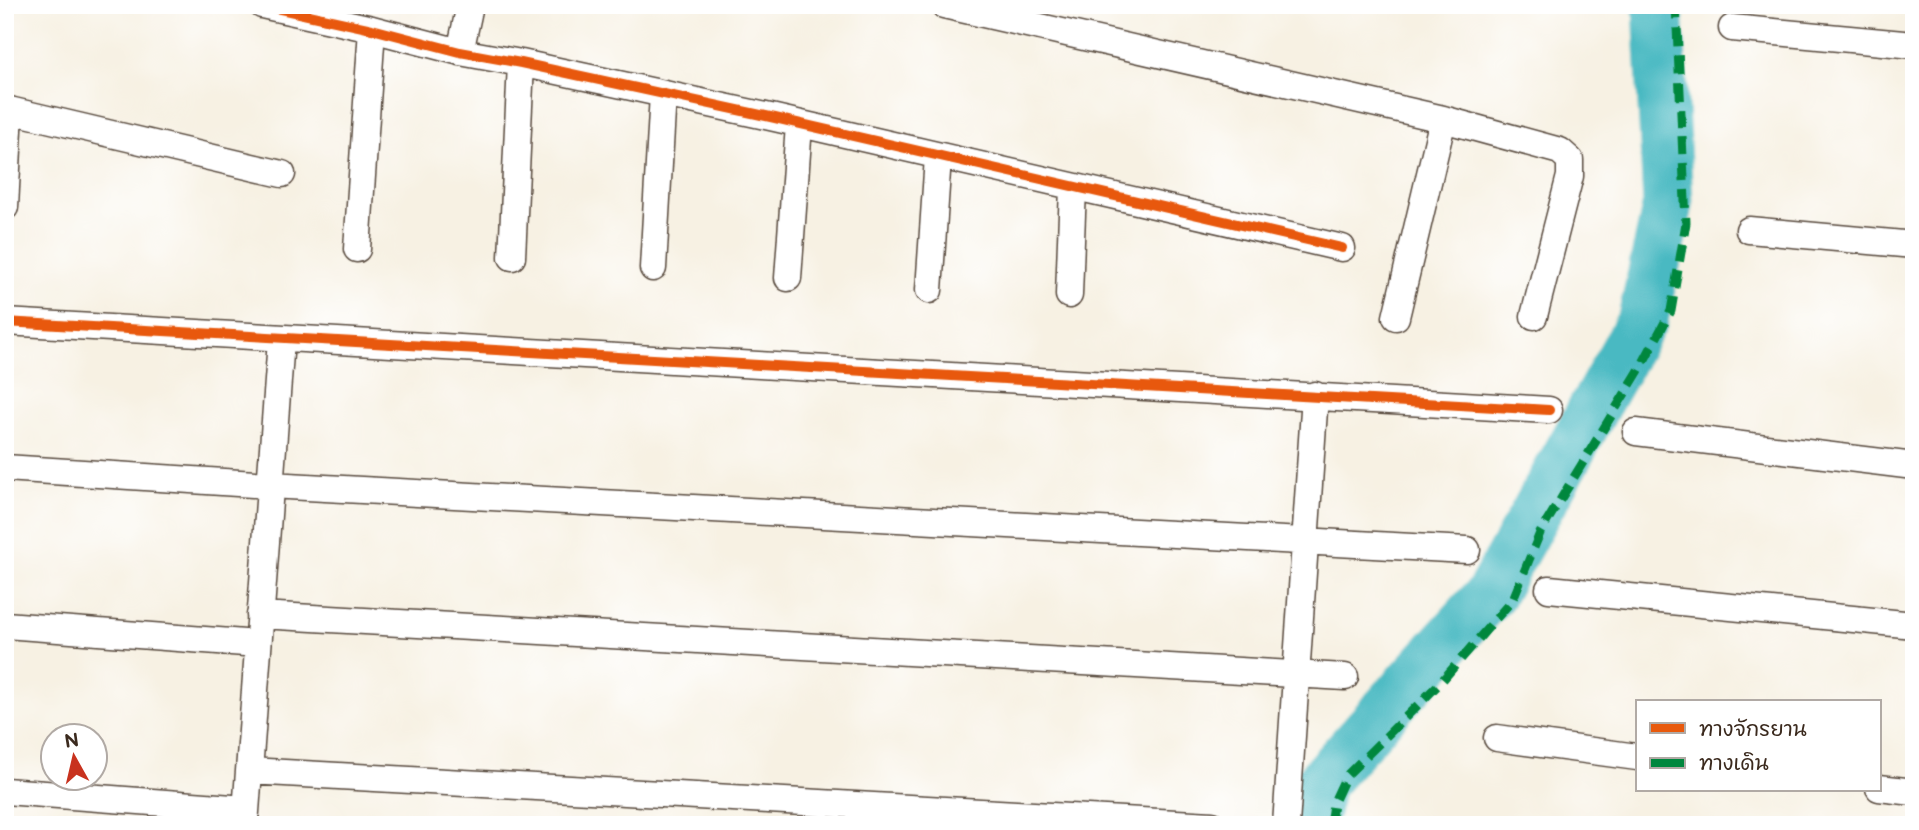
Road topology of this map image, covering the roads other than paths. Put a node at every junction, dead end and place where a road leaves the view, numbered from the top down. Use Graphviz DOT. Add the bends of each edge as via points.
graph roads {
  1 [pos="262,5"];
  2 [pos="470,5"];
  3 [pos="944,5"];
  4 [pos="1732,28"];
  5 [pos="372,29"];
  6 [pos="1914,45"];
  7 [pos="460,52"];
  8 [pos="521,62"];
  9 [pos="663,94"];
  10 [pos="8,110"];
  11 [pos="1443,120"];
  12 [pos="799,125"];
  13 [pos="938,157"];
  14 [pos="282,174"];
  15 [pos="1073,187"];
  16 [pos="5,207"];
  17 [pos="1749,230"];
  18 [pos="1914,245"];
  19 [pos="1342,247"];
  20 [pos="357,249"];
  21 [pos="512,257"];
  22 [pos="653,268"];
  23 [pos="788,278"];
  24 [pos="929,290"];
  25 [pos="1069,295"];
  26 [pos="1535,316"];
  27 [pos="1396,317"];
  28 [pos="5,322"];
  29 [pos="281,340"];
  30 [pos="1315,395"];
  31 [pos="1549,410"];
  32 [pos="1636,432"];
  33 [pos="1914,466"];
  34 [pos="5,468"];
  35 [pos="270,485"];
  36 [pos="1305,541"];
  37 [pos="1467,550"];
  38 [pos="1549,589"];
  39 [pos="260,615"];
  40 [pos="5,625"];
  41 [pos="1914,625"];
  42 [pos="258,644"];
  43 [pos="1296,674"];
  44 [pos="1345,677"];
  45 [pos="1497,738"];
  46 [pos="1636,757"];
  47 [pos="249,771"];
  48 [pos="1881,788"];
  49 [pos="5,791"];
  50 [pos="1914,792"];
  51 [pos="245,817"];
  52 [pos="1212,825"];
  53 [pos="1286,825"];
  1 -- 5 [label="street"];
  2 -- 7 [label="street"];
  3 -- 11 [label="street"];
  4 -- 6 [label="street"];
  5 -- 7 [label="street"];
  5 -- 20 [label="street"];
  7 -- 8 [label="street"];
  8 -- 9 [label="street"];
  8 -- 21 [label="street"];
  9 -- 12 [label="street"];
  9 -- 22 [label="street"];
  10 -- 14 [label="street"];
  10 -- 16 [label="street"];
  11 -- 26 [label="street" via="1560,151 1570,160 1570,176"];
  11 -- 27 [label="street"];
  12 -- 13 [label="street"];
  12 -- 23 [label="street"];
  13 -- 15 [label="street"];
  13 -- 24 [label="street"];
  15 -- 19 [label="street"];
  15 -- 25 [label="street"];
  17 -- 18 [label="street"];
  28 -- 29 [label="street"];
  29 -- 30 [label="street"];
  29 -- 35 [label="street"];
  30 -- 31 [label="street"];
  30 -- 36 [label="street"];
  32 -- 33 [label="street"];
  34 -- 35 [label="street"];
  35 -- 36 [label="street"];
  35 -- 39 [label="street"];
  36 -- 37 [label="street"];
  36 -- 43 [label="street"];
  38 -- 41 [label="street"];
  39 -- 42 [label="street"];
  39 -- 43 [label="street"];
  40 -- 42 [label="street"];
  42 -- 47 [label="street"];
  43 -- 44 [label="street"];
  43 -- 53 [label="street"];
  45 -- 46 [label="street"];
  47 -- 51 [label="street"];
  47 -- 52 [label="street"];
  48 -- 50 [label="street"];
  49 -- 51 [label="street"];
}
